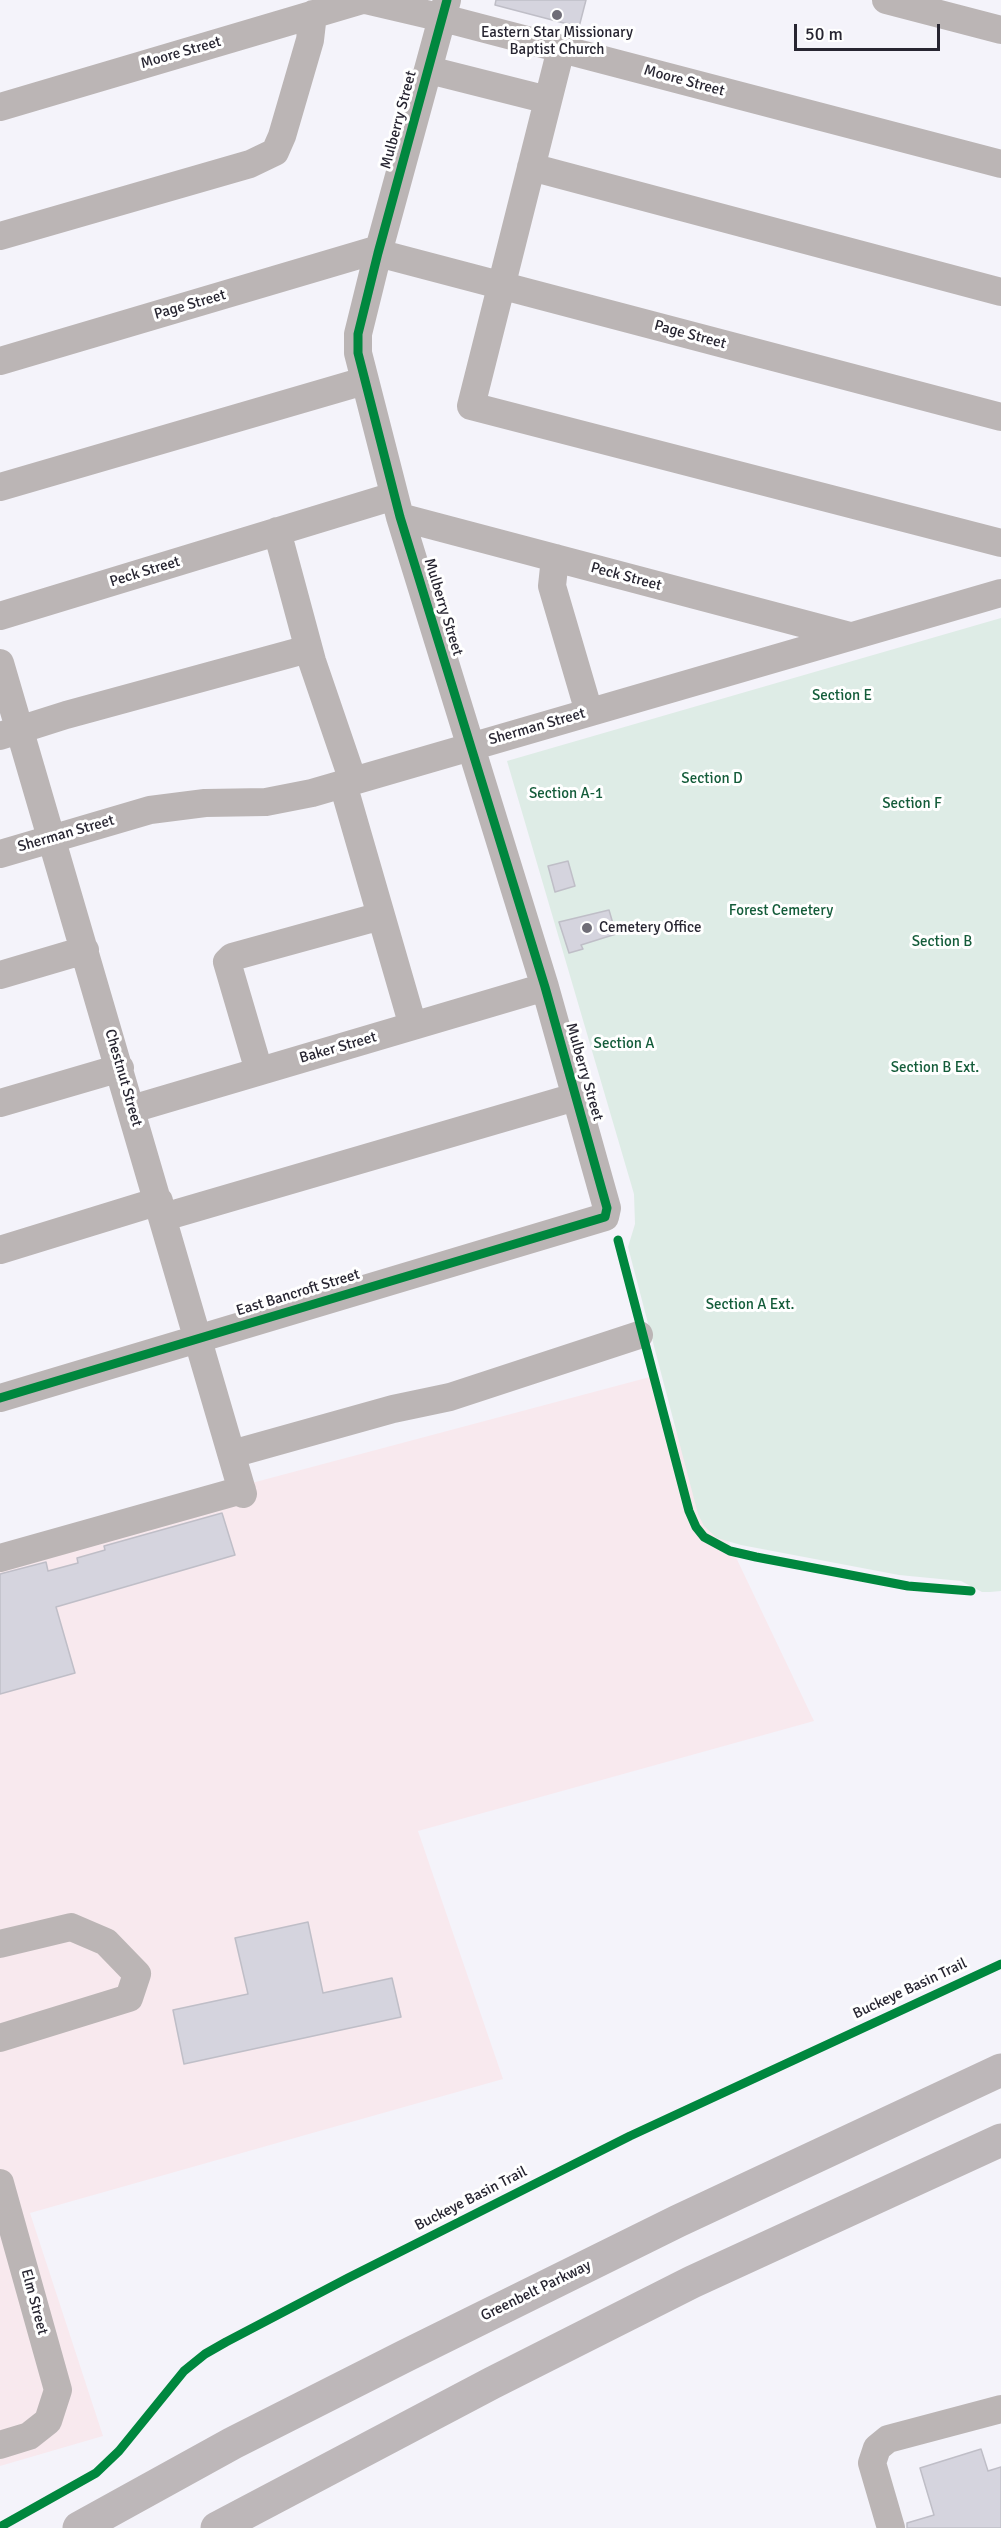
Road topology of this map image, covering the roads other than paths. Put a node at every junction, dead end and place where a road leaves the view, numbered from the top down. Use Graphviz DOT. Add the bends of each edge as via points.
graph roads {
  1 [pos="371,0"];
  2 [pos="886,0"];
  3 [pos="445,9"];
  4 [pos="313,14"];
  5 [pos="1001,30"];
  6 [pos="561,50"];
  7 [pos="429,69"];
  8 [pos="549,100"];
  9 [pos="0,107"];
  10 [pos="1001,164"];
  11 [pos="531,168"];
  12 [pos="0,236"];
  13 [pos="379,251"];
  14 [pos="501,286"];
  15 [pos="1001,292"];
  16 [pos="0,361"];
  17 [pos="364,381"];
  18 [pos="1001,417"];
  19 [pos="0,487"];
  20 [pos="397,507"];
  21 [pos="278,531"];
  22 [pos="1001,543"];
  23 [pos="555,558"];
  24 [pos="1001,593"];
  25 [pos="0,616"];
  26 [pos="852,636"];
  27 [pos="308,649"];
  28 [pos="0,663"];
  29 [pos="589,712"];
  30 [pos="10,733"];
  31 [pos="471,746"];
  32 [pos="348,783"];
  33 [pos="52,838"];
  34 [pos="0,854"];
  35 [pos="381,916"];
  36 [pos="85,950"];
  37 [pos="0,975"];
  38 [pos="545,987"];
  39 [pos="413,1026"];
  40 [pos="120,1068"];
  41 [pos="259,1071"];
  42 [pos="575,1097"];
  43 [pos="0,1103"];
  44 [pos="132,1109"];
  45 [pos="161,1209"];
  46 [pos="605,1217"];
  47 [pos="0,1250"];
  48 [pos="639,1335"];
  49 [pos="200,1338"];
  50 [pos="0,1398"];
  51 [pos="232,1454"];
  52 [pos="0,1558"];
  53 [pos="0,1944"];
  54 [pos="0,2038"];
  55 [pos="1001,2070"];
  56 [pos="1001,2140"];
  57 [pos="0,2183"];
  58 [pos="1001,2409"];
  59 [pos="0,2445"];
  60 [pos="168,2479"];
  61 [pos="79,2528"];
  62 [pos="105,2528"];
  63 [pos="216,2528"];
  64 [pos="891,2528"];
  1 -- 3 [label="street, Moore Street"];
  1 -- 4 [label="street, Moore Street"];
  2 -- 5 [label="street"];
  3 -- 6 [label="street, Moore Street"];
  3 -- 7 [label="street, Mulberry Street"];
  4 -- 9 [label="street, Moore Street"];
  4 -- 12 [label="street" via="310,40 275,152 250,164"];
  6 -- 8 [label="street"];
  6 -- 10 [label="street, Moore Street"];
  7 -- 8 [label="street"];
  7 -- 13 [label="street, Mulberry Street"];
  8 -- 11 [label="street"];
  11 -- 14 [label="street"];
  11 -- 15 [label="street"];
  13 -- 14 [label="street, Page Street"];
  13 -- 16 [label="street, Page Street"];
  13 -- 17 [label="street, Mulberry Street" via="358,334"];
  14 -- 18 [label="street, Page Street"];
  14 -- 22 [label="street" via="471,406"];
  17 -- 19 [label="street"];
  17 -- 20 [label="street, Mulberry Street"];
  20 -- 21 [label="street, Peck Street"];
  20 -- 23 [label="street, Peck Street"];
  20 -- 31 [label="street, Mulberry Street"];
  21 -- 25 [label="street, Peck Street"];
  21 -- 27 [label="street"];
  23 -- 26 [label="street, Peck Street"];
  23 -- 29 [label="street" via="552,586"];
  24 -- 26 [label="street, Sherman Street"];
  26 -- 29 [label="street, Sherman Street"];
  27 -- 30 [label="street"];
  27 -- 32 [label="street"];
  28 -- 30 [label="street, Chestnut Street"];
  29 -- 31 [label="street, Sherman Street"];
  30 -- 33 [label="street, Chestnut Street"];
  31 -- 32 [label="street, Sherman Street"];
  31 -- 38 [label="street, Mulberry Street"];
  32 -- 33 [label="street, Sherman Street" via="266,802 206,803 150,810"];
  32 -- 35 [label="street"];
  33 -- 34 [label="street, Sherman Street"];
  33 -- 36 [label="street, Chestnut Street"];
  35 -- 39 [label="street"];
  35 -- 41 [label="street" via="232,957 227,962"];
  36 -- 37 [label="street"];
  36 -- 40 [label="street, Chestnut Street"];
  38 -- 39 [label="street, Baker Street"];
  38 -- 42 [label="street, Mulberry Street"];
  39 -- 41 [label="street, Baker Street"];
  40 -- 43 [label="street"];
  40 -- 44 [label="street, Chestnut Street"];
  41 -- 44 [label="street, Baker Street"];
  42 -- 45 [label="street"];
  42 -- 46 [label="street, Mulberry Street" via="608,1208"];
  44 -- 45 [label="street, Chestnut Street"];
  45 -- 47 [label="street"];
  45 -- 49 [label="street, Chestnut Street"];
  46 -- 49 [label="street, East Bancroft Street"];
  48 -- 51 [label="street" via="450,1396"];
  49 -- 50 [label="street, East Bancroft Street"];
  49 -- 51 [label="street, Chestnut Street"];
  51 -- 52 [label="street, Chestnut Street" via="243,1492"];
  53 -- 54 [label="street" via="71,1926 106,1942 137,1974 129,1998"];
  55 -- 60 [label="main road, Greenbelt Parkway" via="667,2226"];
  56 -- 63 [label="main road" via="692,2282"];
  57 -- 59 [label="street, Elm Street" via="58,2390 48,2421 29,2436"];
  58 -- 64 [label="street" via="888,2439 877,2448 872,2463"];
  60 -- 61 [label="main road, Greenbelt Parkway"];
  60 -- 62 [label="main road" via="133,2511"];
}
